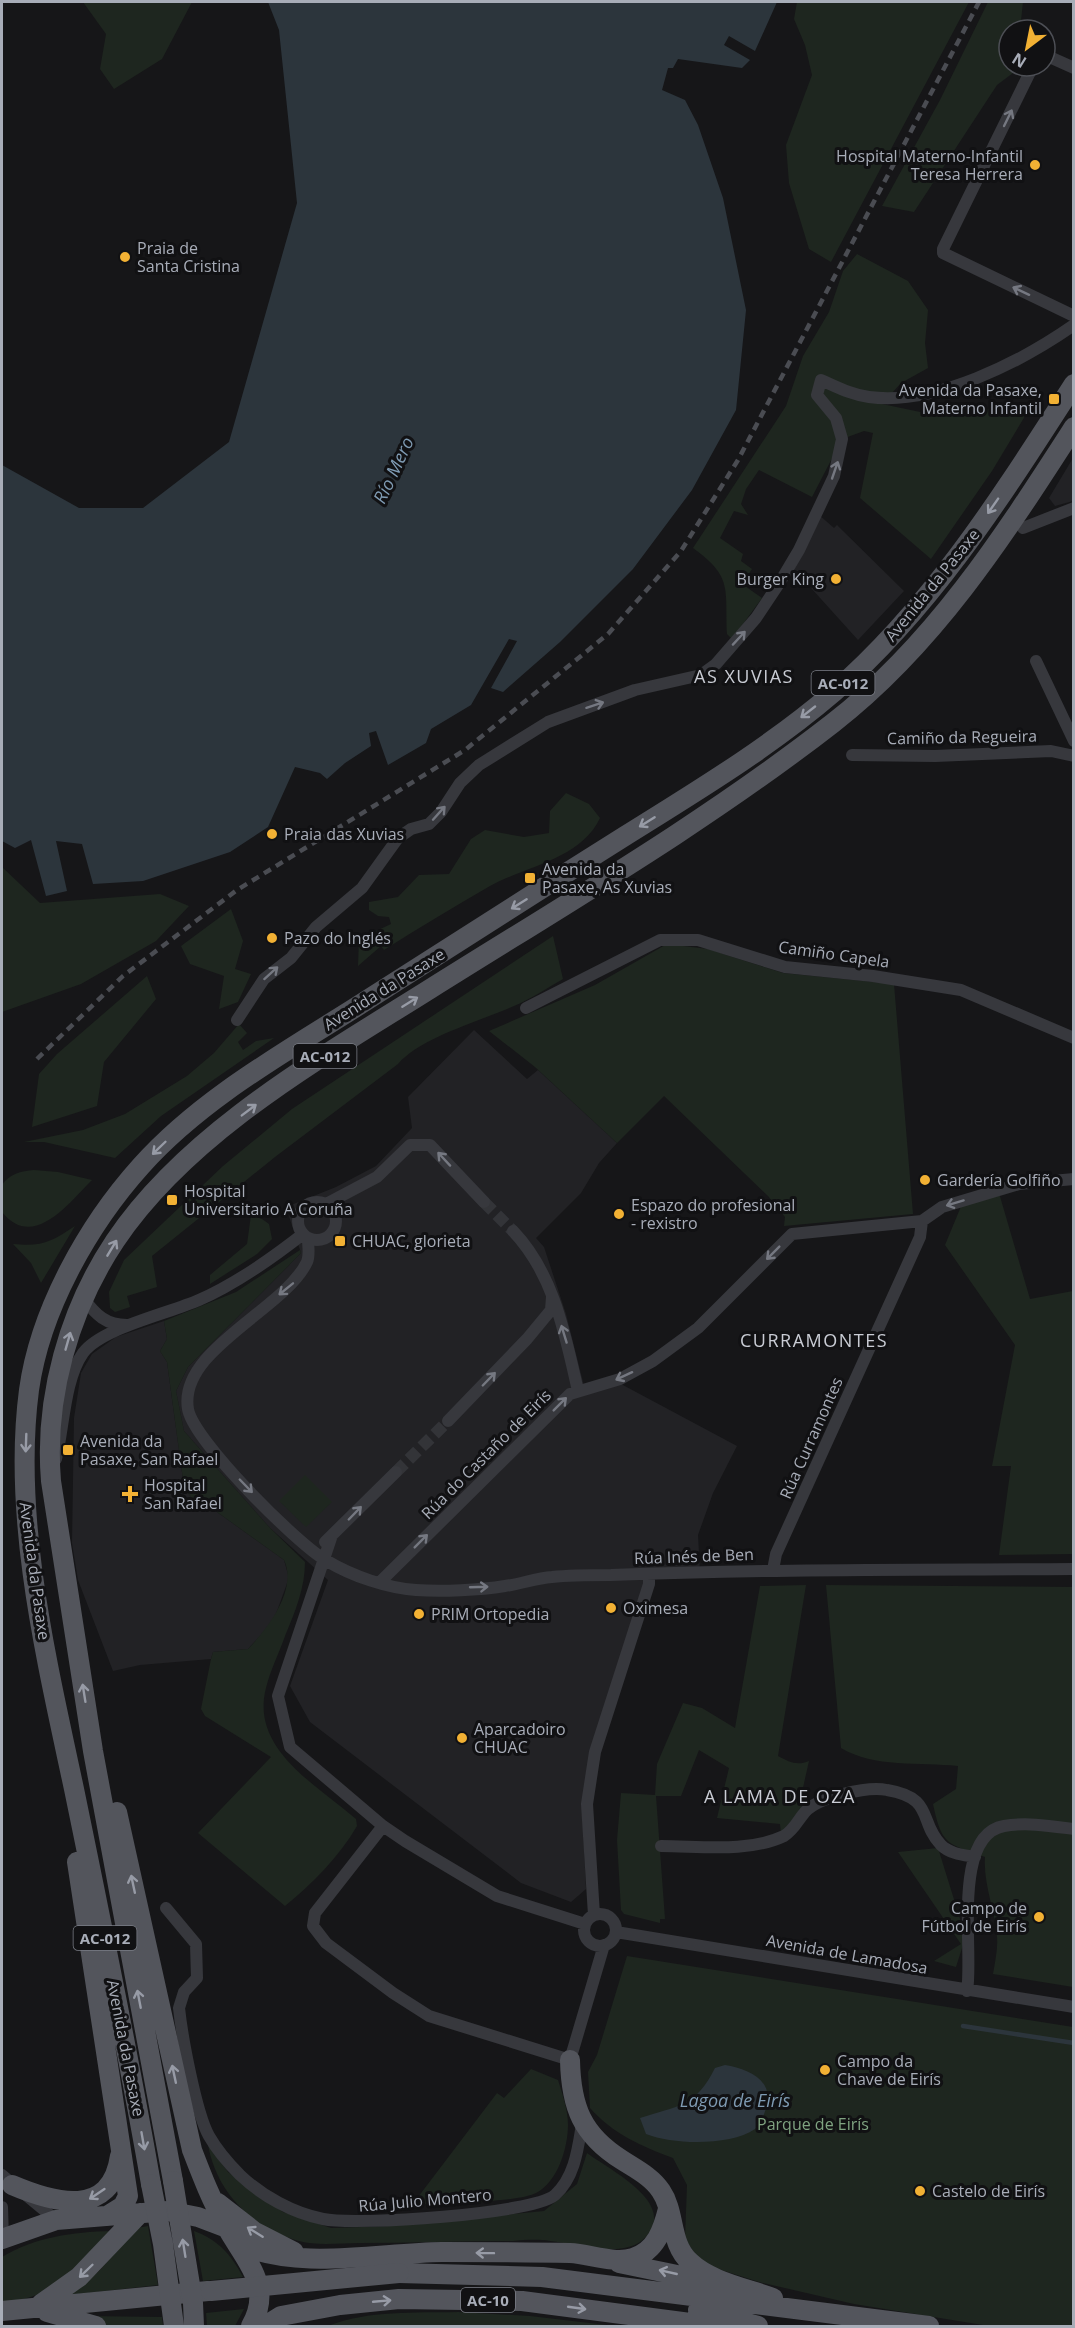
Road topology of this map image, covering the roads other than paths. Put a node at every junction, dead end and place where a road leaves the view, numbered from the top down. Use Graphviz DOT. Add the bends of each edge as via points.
graph roads {
  1 [pos="1057,60"];
  2 [pos="1074,68"];
  3 [pos="1027,78"];
  4 [pos="1074,316"];
  5 [pos="1074,325"];
  6 [pos="1074,384"];
  7 [pos="1074,427"];
  8 [pos="1074,449"];
  9 [pos="1074,508"];
  10 [pos="1023,528"];
  11 [pos="1036,661"];
  12 [pos="1074,741"];
  13 [pos="852,755"];
  14 [pos="1074,756"];
  15 [pos="740,791"];
  16 [pos="526,1008"];
  17 [pos="237,1020"];
  18 [pos="1074,1038"];
  19 [pos="1074,1179"];
  20 [pos="484,1202"];
  21 [pos="326,1204"];
  22 [pos="922,1221"];
  23 [pos="513,1231"];
  24 [pos="306,1237"];
  25 [pos="552,1295"];
  26 [pos="84,1299"];
  27 [pos="128,1326"];
  28 [pos="578,1391"];
  29 [pos="448,1421"];
  30 [pos="396,1472"];
  31 [pos="51,1481"];
  32 [pos="332,1538"];
  33 [pos="310,1550"];
  34 [pos="323,1559"];
  35 [pos="1074,1569"];
  36 [pos="773,1570"];
  37 [pos="649,1574"];
  38 [pos="380,1582"];
  39 [pos="54,1692"];
  40 [pos="93,1751"];
  41 [pos="383,1826"];
  42 [pos="1074,1829"];
  43 [pos="661,1846"];
  44 [pos="975,1857"];
  45 [pos="166,1908"];
  46 [pos="594,1915"];
  47 [pos="585,1924"];
  48 [pos="616,1932"];
  49 [pos="604,1945"];
  50 [pos="967,1991"];
  51 [pos="1074,2007"];
  52 [pos="570,2060"];
  53 [pos="582,2124"];
  54 [pos="122,2144"];
  55 [pos="7,2180"];
  56 [pos="210,2195"];
  57 [pos="2,2208"];
  58 [pos="668,2209"];
  59 [pos="140,2213"];
  60 [pos="107,2216"];
  61 [pos="56,2220"];
  62 [pos="233,2236"];
  63 [pos="2,2238"];
  64 [pos="544,2254"];
  65 [pos="307,2258"];
  66 [pos="624,2289"];
  67 [pos="773,2298"];
  68 [pos="340,2305"];
  69 [pos="30,2308"];
  70 [pos="2,2312"];
  71 [pos="827,2312"];
  72 [pos="255,2323"];
  73 [pos="96,2326"];
  74 [pos="174,2326"];
  75 [pos="194,2326"];
  76 [pos="294,2326"];
  77 [pos="713,2326"];
  78 [pos="758,2326"];
  79 [pos="930,2326"];
  1 -- 2 [label="street"];
  4 -- 3 [label="street, one-way" via="943,254"];
  17 -- 5 [label="street, one-way" via="264,979 362,888 398,838 429,824 479,765 548,722 635,690 701,675 716,664 756,618 780,582 800,550 834,476 842,439 836,418 817,396 821,380 869,398 952,388 1027,354"];
  6 -- 39 [label="main road, Avenida da Pasaxe / AC-012, one-way" via="953,564 910,617 832,693 760,749 308,1037 202,1110 149,1158 115,1197 70,1265 40,1344 30,1385 24,1494"];
  7 -- 15 [label="main road, Avenida da Pasaxe / AC-012" via="965,588 887,676 836,721"];
  8 -- 10 [label="main road"];
  9 -- 10 [label="street"];
  10 -- 15 [label="main road" via="965,606 888,689 768,783"];
  11 -- 12 [label="street"];
  13 -- 14 [label="street, Camiño da Regueira" via="1051,751"];
  26 -- 15 [label="main road, Avenida da Pasaxe / AC-012, one-way" via="115,1241 132,1220 172,1175 227,1126 324,1056 620,872"];
  16 -- 18 [label="street, Camiño Capela" via="660,940 698,940 785,967 961,990"];
  19 -- 22 [label="street, Rúa do Castaño de Eirís, one-way" via="1019,1184 942,1207"];
  20 -- 21 [label="street, one-way" via="430,1145 410,1145 377,1177"];
  21 -- 24 [label="street" via="312,1202 303,1208 298,1221"];
  21 -- 24 [label="street" via="335,1212 336,1228 321,1241"];
  22 -- 28 [label="street, Rúa do Castaño de Eirís, one-way" via="792,1234 698,1328 620,1379"];
  22 -- 36 [label="street, Rúa Curramontes" via="920,1237 776,1554"];
  23 -- 25 [label="street" via="538,1262"];
  24 -- 27 [label="street" via="199,1300"];
  24 -- 33 [label="street, Rúa Inés de Ben, one-way" via="309,1259 294,1282 195,1372 189,1386 188,1410 201,1434 230,1468"];
  28 -- 25 [label="street, one-way"];
  29 -- 25 [label="street, one-way" via="551,1310"];
  26 -- 27 [label="street" via="97,1316 113,1325"];
  31 -- 26 [label="main road, Avenida da Pasaxe / AC-012, one-way" via="48,1448 52,1404 69,1335"];
  27 -- 31 [label="street" via="83,1353 66,1397"];
  38 -- 28 [label="street, Rúa do Castaño de Eirís, one-way" via="570,1394"];
  32 -- 30 [label="street, one-way"];
  40 -- 31 [label="main road, Avenida da Pasaxe / AC-012, one-way"];
  32 -- 33 [label="street"];
  32 -- 34 [label="street"];
  33 -- 34 [label="street, Rúa Inés de Ben"];
  34 -- 38 [label="street, Rúa Inés de Ben"];
  34 -- 41 [label="street" via="278,1696 290,1747"];
  35 -- 36 [label="street, Rúa Inés de Ben"];
  36 -- 37 [label="street, Rúa Inés de Ben"];
  38 -- 37 [label="street, Rúa Inés de Ben, one-way" via="416,1590 504,1587 549,1577"];
  37 -- 46 [label="street" via="650,1584 595,1752 587,1804"];
  39 -- 54 [label="main road" via="82,1899"];
  39 -- 74 [label="main road, Avenida da Pasaxe / AC-012, one-way, bridge" via="125,2035 165,2254"];
  56 -- 40 [label="main road, one-way" via="189,2139 112,1790"];
  75 -- 40 [label="main road, Avenida da Pasaxe / AC-012, one-way, bridge" via="173,2181"];
  41 -- 47 [label="street" via="497,1896"];
  41 -- 52 [label="street" via="315,1914 313,1926 318,1935 393,1994 429,2016"];
  42 -- 44 [label="street" via="1039,1824 1002,1826 986,1834"];
  43 -- 44 [label="street" via="728,1847 773,1839 785,1835 806,1810 870,1788 914,1799 926,1813 941,1845"];
  44 -- 50 [label="street" via="968,1907"];
  45 -- 53 [label="street, Rúa Julio Montero" via="196,1944 197,1978 184,1992 179,2008 208,2134 239,2173 271,2198 302,2213 349,2222 530,2205 548,2200 563,2187 575,2159"];
  46 -- 47 [label="street"];
  46 -- 48 [label="street" via="611,1918"];
  47 -- 49 [label="street" via="588,1940"];
  48 -- 49 [label="street"];
  48 -- 50 [label="street, Avenida de Lamadosa"];
  49 -- 52 [label="street"];
  50 -- 51 [label="street, Avenida de Lamadosa"];
  52 -- 53 [label="main road" via="573,2095"];
  53 -- 58 [label="main road" via="614,2155 647,2176 661,2190"];
  54 -- 55 [label="main road, one-way" via="112,2182 97,2197 80,2203 39,2197"];
  54 -- 60 [label="main road" via="128,2196 123,2206"];
  55 -- 61 [label="street"];
  56 -- 62 [label="main road"];
  65 -- 56 [label="main road, AC-10, one-way" via="255,2232"];
  57 -- 63 [label="street"];
  58 -- 64 [label="main road" via="657,2241 634,2258"];
  58 -- 67 [label="main road" via="676,2242 689,2261 702,2272"];
  59 -- 60 [label="main road"];
  59 -- 62 [label="main road" via="168,2211 198,2217"];
  59 -- 69 [label="main road, one-way" via="80,2277 50,2300"];
  60 -- 61 [label="main road"];
  61 -- 63 [label="main road"];
  62 -- 65 [label="main road, AC-10" via="258,2253"];
  62 -- 72 [label="main road" via="249,2259 260,2288"];
  64 -- 65 [label="main road, AC-10, one-way" via="442,2252"];
  67 -- 64 [label="main road, AC-10, one-way" via="639,2266"];
  66 -- 69 [label="main road, AC-10, bridge" via="542,2277 399,2273"];
  66 -- 71 [label="main road, AC-10"];
  66 -- 78 [label="main road, AC-10"];
  67 -- 71 [label="main road, AC-10"];
  68 -- 72 [label="main road, AC-10"];
  68 -- 76 [label="main road"];
  68 -- 77 [label="main road, AC-10, one-way" via="399,2299 522,2301"];
  69 -- 70 [label="main road, AC-10"];
  69 -- 73 [label="main road"];
  71 -- 79 [label="main road, AC-10"];
}
